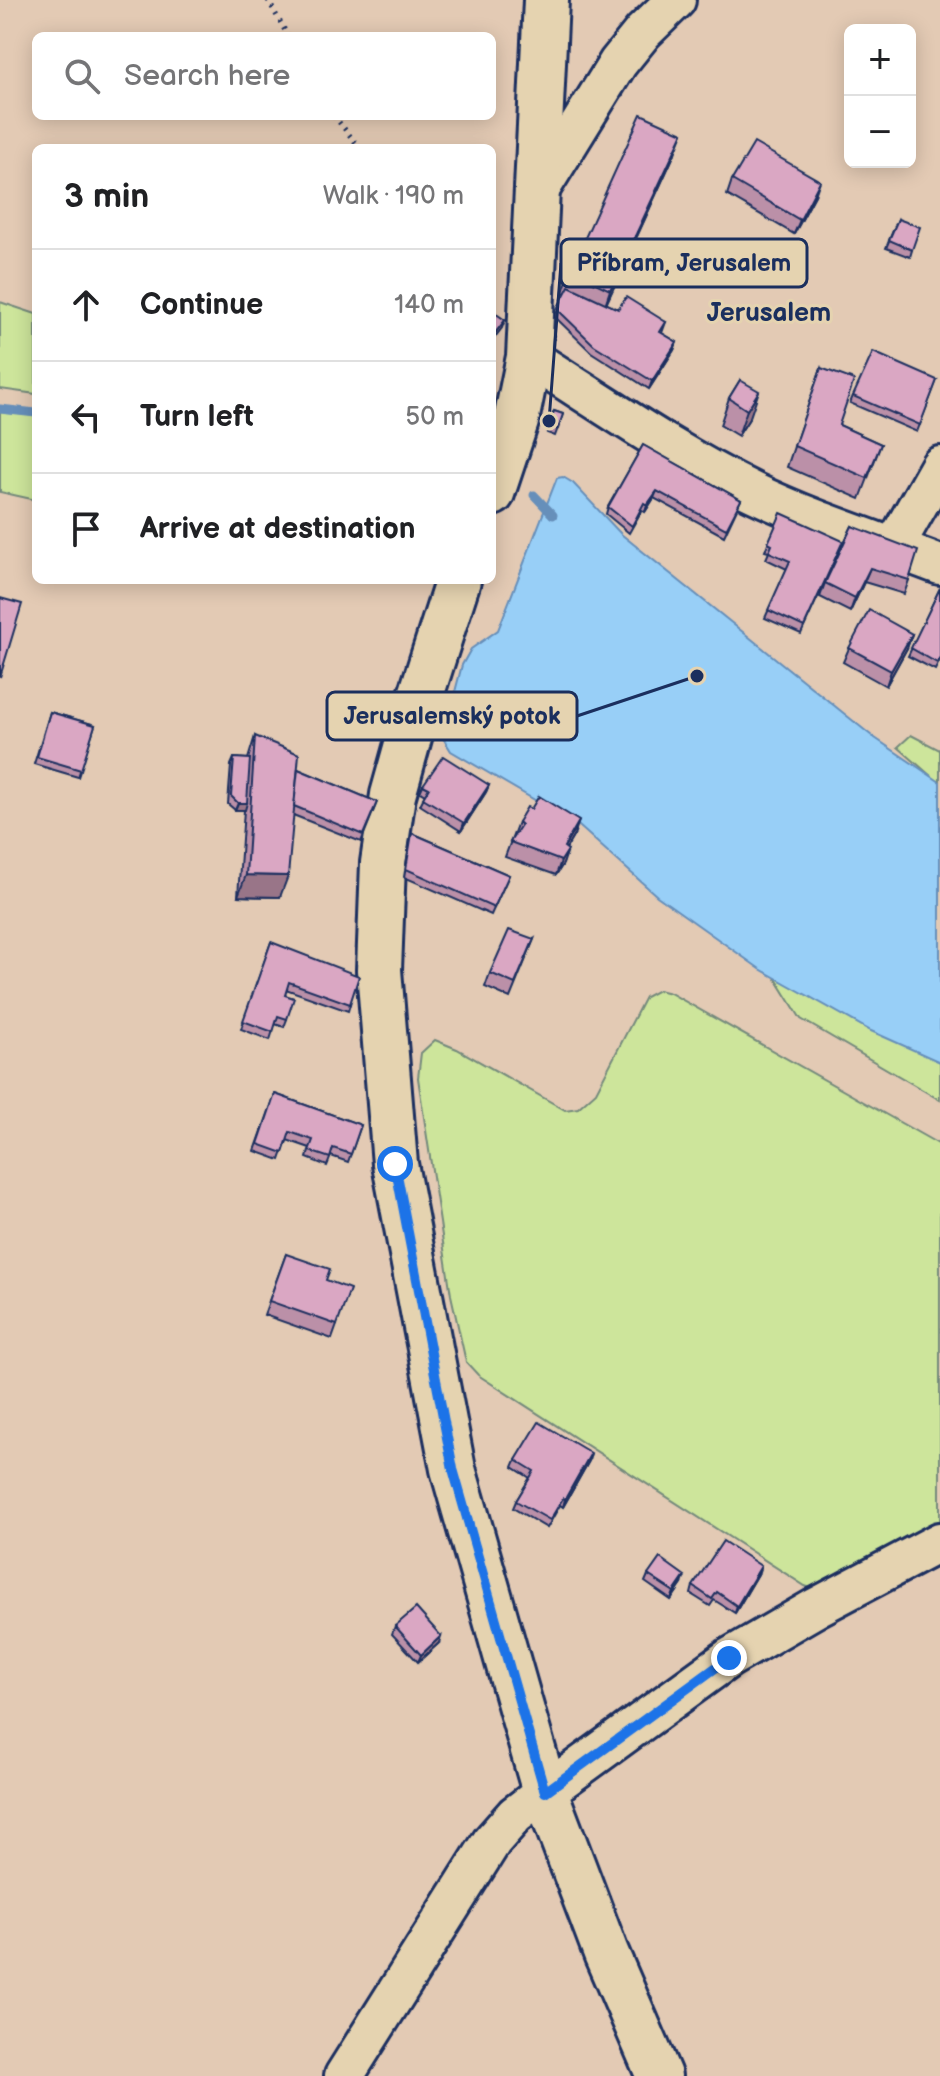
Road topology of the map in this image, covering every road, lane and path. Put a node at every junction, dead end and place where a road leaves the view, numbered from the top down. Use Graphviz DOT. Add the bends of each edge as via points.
graph roads {
  1 [pos="268,0"];
  2 [pos="546,0"];
  3 [pos="676,0"];
  4 [pos="286,32"];
  5 [pos="337,120"];
  6 [pos="357,144"];
  7 [pos="539,191"];
  8 [pos="529,357"];
  9 [pos="940,466"];
  10 [pos="496,481"];
  11 [pos="894,547"];
  12 [pos="940,565"];
  13 [pos="457,584"];
  14 [pos="940,1542"];
  15 [pos="545,1792"];
  16 [pos="344,2076"];
  17 [pos="659,2076"];
  1 -- 4 [label="path"];
  2 -- 7 [label="street"];
  3 -- 7 [label="street" via="618,63"];
  5 -- 6 [label="path"];
  7 -- 8 [label="street"];
  8 -- 10 [label="street"];
  8 -- 11 [label="street" via="751,491"];
  9 -- 11 [label="street"];
  11 -- 12 [label="street"];
  13 -- 15 [label="street" via="393,795 383,863 379,970 395,1164 453,1469"];
  14 -- 15 [label="street" via="729,1658"];
  15 -- 16 [label="street" via="492,1841"];
  15 -- 17 [label="street"];
}
